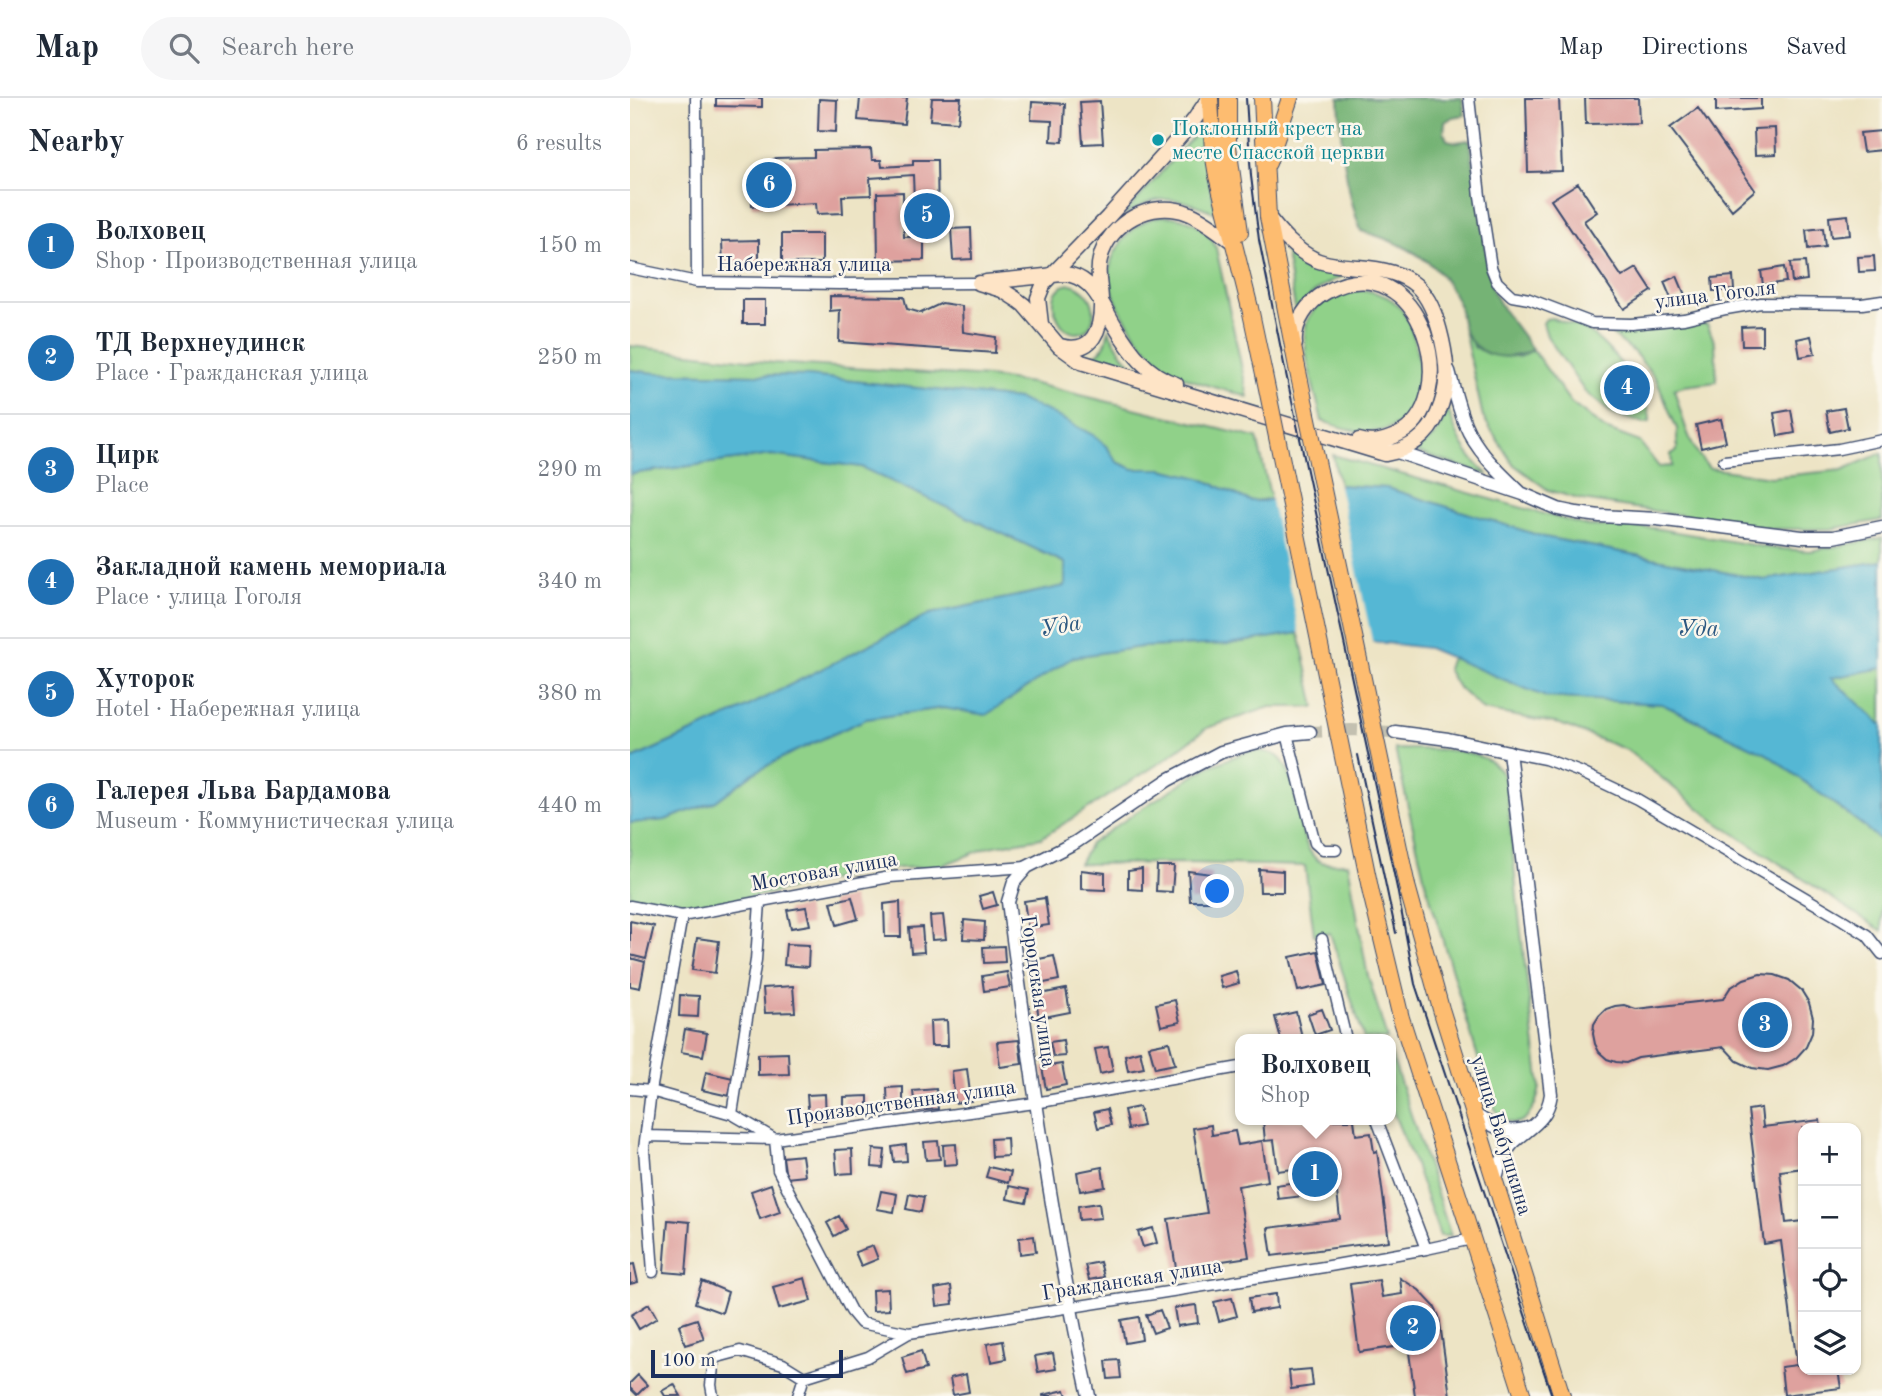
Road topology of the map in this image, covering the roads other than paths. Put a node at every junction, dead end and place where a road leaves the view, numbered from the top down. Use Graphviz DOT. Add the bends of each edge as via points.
graph roads {
  1 [pos="695,98"];
  2 [pos="1209,98"];
  3 [pos="1228,98"];
  4 [pos="1262,98"];
  5 [pos="1290,98"];
  6 [pos="1469,98"];
  7 [pos="1265,172"];
  8 [pos="1268,217"];
  9 [pos="1233,242"];
  10 [pos="630,268"];
  11 [pos="1049,276"];
  12 [pos="696,282"];
  13 [pos="979,282"];
  14 [pos="1882,301"];
  15 [pos="1101,302"];
  16 [pos="1250,308"];
  17 [pos="1041,326"];
  18 [pos="1059,346"];
  19 [pos="1447,365"];
  20 [pos="1297,367"];
  21 [pos="1882,440"];
  22 [pos="1368,442"];
  23 [pos="1392,453"];
  24 [pos="1724,461"];
  25 [pos="1523,494"];
  26 [pos="1882,527"];
  27 [pos="1310,732"];
  28 [pos="1395,733"];
  29 [pos="1287,734"];
  30 [pos="1509,751"];
  31 [pos="1336,850"];
  32 [pos="1027,867"];
  33 [pos="760,902"];
  34 [pos="630,906"];
  35 [pos="682,916"];
  36 [pos="1322,939"];
  37 [pos="1882,954"];
  38 [pos="1345,1034"];
  39 [pos="1235,1068"];
  40 [pos="630,1089"];
  41 [pos="651,1091"];
  42 [pos="1035,1103"];
  43 [pos="733,1114"];
  44 [pos="1474,1114"];
  45 [pos="1538,1124"];
  46 [pos="1379,1125"];
  47 [pos="647,1136"];
  48 [pos="775,1139"];
  49 [pos="1495,1183"];
  50 [pos="1472,1239"];
  51 [pos="1426,1249"];
  52 [pos="653,1272"];
  53 [pos="1070,1309"];
  54 [pos="909,1333"];
  55 [pos="804,1377"];
  56 [pos="713,1396"];
  57 [pos="798,1396"];
  58 [pos="1089,1396"];
  59 [pos="1523,1396"];
  60 [pos="1562,1396"];
  1 -- 12 [label="street"];
  2 -- 9 [label="main road" via="1215,164"];
  2 -- 11 [label="main road" via="1166,154"];
  3 -- 16 [label="main road" via="1228,146"];
  4 -- 7 [label="main road, улица Бабушкина"];
  5 -- 7 [label="main road"];
  6 -- 14 [label="street, улица Гоголя" via="1491,267 1497,282 1512,296 1592,323 1631,324 1684,319 1761,303"];
  7 -- 8 [label="main road, улица Бабушкина"];
  8 -- 19 [label="main road" via="1293,246 1316,260 1386,270 1411,280 1437,318"];
  8 -- 20 [label="main road, улица Бабушкина"];
  9 -- 15 [label="main road" via="1189,213 1158,209 1140,213 1120,227 1104,248 1098,270"];
  9 -- 16 [label="main road"];
  10 -- 12 [label="street, Набережная улица"];
  11 -- 13 [label="main road"];
  11 -- 15 [label="main road" via="1080,278"];
  11 -- 17 [label="main road" via="1038,298"];
  12 -- 13 [label="street, Набережная улица"];
  13 -- 17 [label="main road" via="1016,299"];
  15 -- 18 [label="main road" via="1097,332 1089,343 1075,348"];
  15 -- 22 [label="main road" via="1132,352 1163,380"];
  16 -- 50 [label="main road, bridge" via="1371,893 1401,1018"];
  17 -- 18 [label="main road"];
  18 -- 23 [label="main road" via="1081,362"];
  19 -- 23 [label="main road" via="1445,394 1436,418 1411,446"];
  19 -- 25 [label="street" via="1465,426 1477,446"];
  20 -- 22 [label="main road" via="1294,334 1323,294 1363,282 1390,288 1408,303 1420,322 1430,358 1427,397 1416,421 1401,434"];
  20 -- 44 [label="main road, улица Бабушкина, bridge" via="1407,886"];
  21 -- 24 [label="street"];
  22 -- 23 [label="street"];
  23 -- 25 [label="street"];
  25 -- 26 [label="street" via="1577,513 1792,537 1833,537"];
  27 -- 29 [label="street"];
  28 -- 30 [label="street"];
  29 -- 31 [label="street" via="1315,843 1323,850"];
  29 -- 32 [label="street" via="1221,751 1168,780 1076,842"];
  30 -- 37 [label="street" via="1580,772 1637,799 1867,935"];
  30 -- 45 [label="street" via="1551,1085 1549,1103"];
  32 -- 33 [label="street, Мостовая улица" via="890,877"];
  32 -- 42 [label="street, Городская улица" via="1014,882 1008,902"];
  33 -- 35 [label="street, Мостовая улица"];
  33 -- 43 [label="street"];
  34 -- 35 [label="street, Мостовая улица"];
  35 -- 41 [label="street"];
  36 -- 38 [label="street"];
  39 -- 42 [label="street, Производственная улица"];
  40 -- 41 [label="street, Производственная улица"];
  41 -- 43 [label="street, Производственная улица"];
  41 -- 47 [label="street"];
  42 -- 48 [label="street, Производственная улица"];
  42 -- 53 [label="street, Городская улица"];
  43 -- 48 [label="street, Производственная улица"];
  44 -- 45 [label="street" via="1499,1130"];
  44 -- 49 [label="main road, улица Бабушкина"];
  45 -- 49 [label="street" via="1513,1143 1500,1163"];
  46 -- 51 [label="street"];
  47 -- 48 [label="street, Производственная улица"];
  47 -- 52 [label="street"];
  48 -- 54 [label="street" via="778,1170 851,1311 862,1323"];
  49 -- 60 [label="main road, улица Бабушкина"];
  50 -- 51 [label="street, Гражданская улица"];
  50 -- 59 [label="main road"];
  51 -- 53 [label="street, Гражданская улица"];
  53 -- 54 [label="street, Гражданская улица"];
  53 -- 58 [label="street, Городская улица"];
  54 -- 55 [label="street, Гражданская улица" via="868,1357"];
  55 -- 56 [label="street" via="783,1364 740,1351 715,1358"];
  55 -- 57 [label="street"];
}
